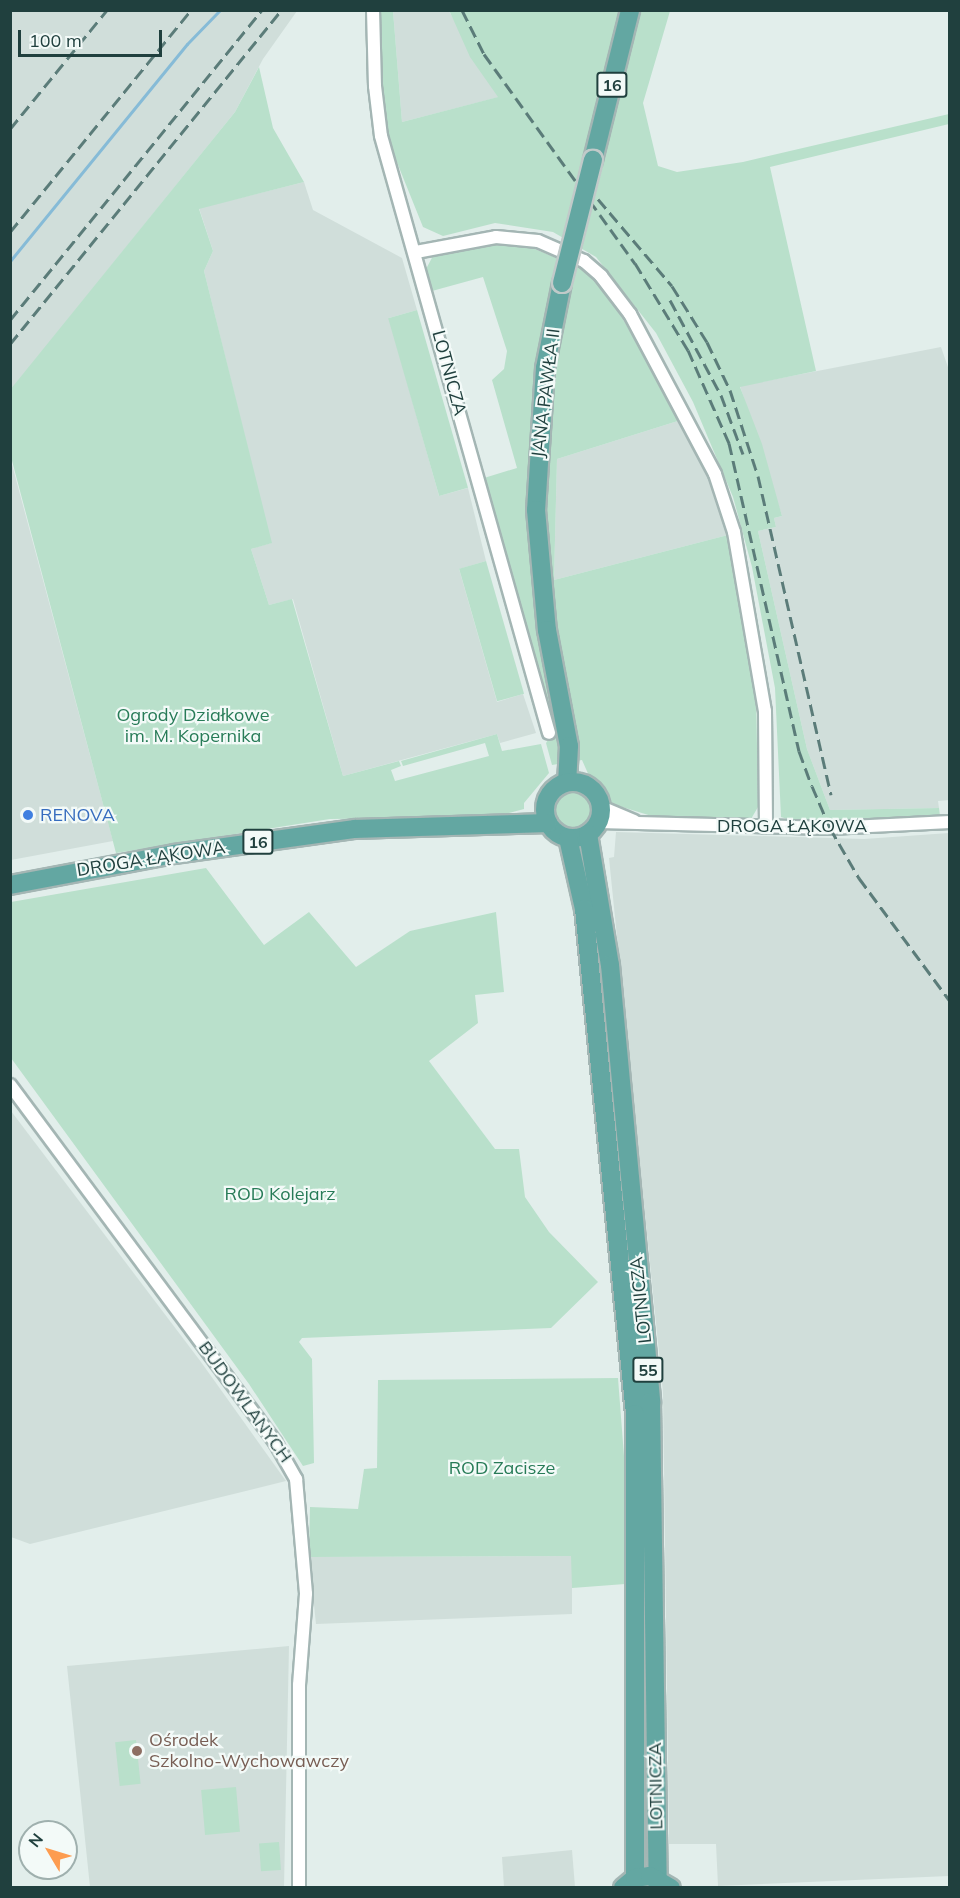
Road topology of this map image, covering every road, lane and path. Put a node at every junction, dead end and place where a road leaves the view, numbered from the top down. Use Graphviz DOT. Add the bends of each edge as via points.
graph roads {
  1 [pos="373,10"];
  2 [pos="630,10"];
  3 [pos="416,252"];
  4 [pos="549,733"];
  5 [pos="574,783"];
  6 [pos="547,815"];
  7 [pos="596,821"];
  8 [pos="950,822"];
  9 [pos="766,827"];
  10 [pos="568,838"];
  11 [pos="10,885"];
  12 [pos="10,1085"];
  13 [pos="629,1883"];
  14 [pos="664,1883"];
  15 [pos="299,1887"];
  1 -- 3 [label="street, LOTNICZA" via="381,136"];
  2 -- 5 [label="main road, JANA PAWŁA II / 16, bridge" via="562,283 545,368 536,510 547,630"];
  3 -- 4 [label="street, LOTNICZA"];
  3 -- 9 [label="street" via="496,237 538,241 584,261 601,276 630,314 716,474 731,522 747,593 765,711"];
  5 -- 6 [label="main road, 16" via="555,789"];
  5 -- 7 [label="main road" via="595,792"];
  6 -- 10 [label="main road"];
  6 -- 11 [label="main road, DROGA ŁĄKOWA / 16" via="508,822 308,835 96,867"];
  7 -- 9 [label="street, DROGA ŁĄKOWA"];
  7 -- 10 [label="main road"];
  7 -- 14 [label="main road, LOTNICZA / 55" via="651,1402"];
  8 -- 9 [label="street, DROGA ŁĄKOWA"];
  10 -- 13 [label="main road, LOTNICZA / 55" via="584,909 635,1414"];
  12 -- 15 [label="street, BUDOWLANYCH" via="275,1442 296,1479 306,1594 300,1685"];
  13 -- 14 [label="main road, 55"];
}
